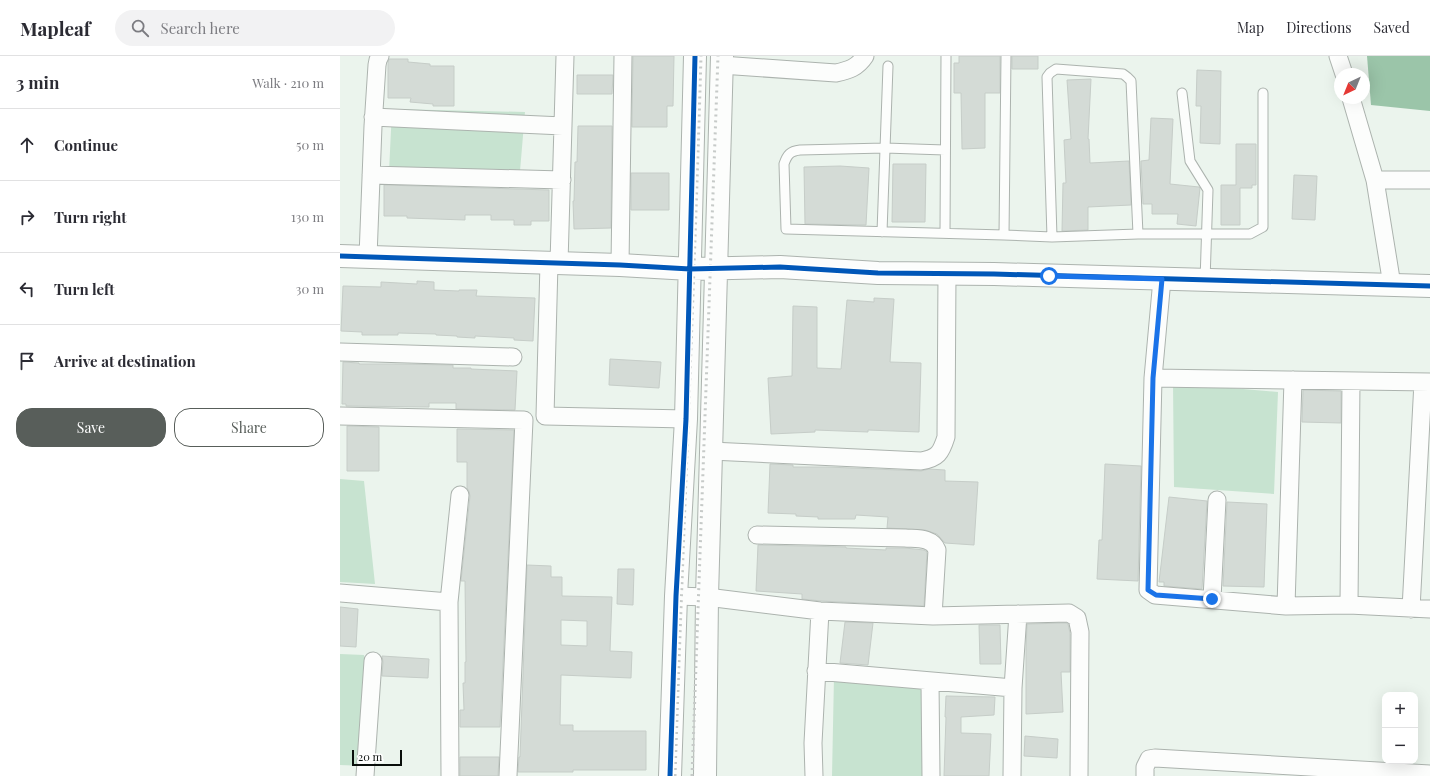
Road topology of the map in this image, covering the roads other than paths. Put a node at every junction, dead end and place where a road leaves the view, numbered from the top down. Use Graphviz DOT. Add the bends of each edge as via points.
graph roads {
  1 [pos="380,56"];
  2 [pos="565,56"];
  3 [pos="623,56"];
  4 [pos="695,56"];
  5 [pos="866,56"];
  6 [pos="946,56"];
  7 [pos="1006,56"];
  8 [pos="1338,56"];
  9 [pos="721,61"];
  10 [pos="762,62"];
  11 [pos="888,66"];
  12 [pos="1342,68"];
  13 [pos="1182,93"];
  14 [pos="1263,93"];
  15 [pos="1353,104"];
  16 [pos="373,117"];
  17 [pos="563,126"];
  18 [pos="885,148"];
  19 [pos="945,150"];
  20 [pos="371,175"];
  21 [pos="562,180"];
  22 [pos="1375,180"];
  23 [pos="1430,180"];
  24 [pos="882,232"];
  25 [pos="945,233"];
  26 [pos="1207,233"];
  27 [pos="1138,234"];
  28 [pos="1004,235"];
  29 [pos="1052,237"];
  30 [pos="340,256"];
  31 [pos="368,257"];
  32 [pos="554,263"];
  33 [pos="620,265"];
  34 [pos="690,269"];
  35 [pos="717,269"];
  36 [pos="947,273"];
  37 [pos="1162,279"];
  38 [pos="1205,281"];
  39 [pos="1392,285"];
  40 [pos="1430,286"];
  41 [pos="340,352"];
  42 [pos="513,357"];
  43 [pos="1153,378"];
  44 [pos="1293,380"];
  45 [pos="1351,381"];
  46 [pos="1426,382"];
  47 [pos="340,416"];
  48 [pos="686,419"];
  49 [pos="711,451"];
  50 [pos="460,495"];
  51 [pos="1217,500"];
  52 [pos="757,535"];
  53 [pos="340,593"];
  54 [pos="676,596"];
  55 [pos="707,596"];
  56 [pos="1212,599"];
  57 [pos="448,602"];
  58 [pos="1348,605"];
  59 [pos="1286,606"];
  60 [pos="1411,609"];
  61 [pos="1430,610"];
  62 [pos="820,611"];
  63 [pos="1018,614"];
  64 [pos="933,616"];
  65 [pos="373,661"];
  66 [pos="816,672"];
  67 [pos="930,682"];
  68 [pos="1014,688"];
  69 [pos="1430,774"];
  70 [pos="365,776"];
  71 [pos="450,776"];
  72 [pos="508,776"];
  73 [pos="670,776"];
  74 [pos="705,776"];
  75 [pos="814,776"];
  76 [pos="930,776"];
  77 [pos="1012,776"];
  78 [pos="1079,776"];
  79 [pos="1145,776"];
  1 -- 16 [label="street"];
  2 -- 17 [label="street"];
  3 -- 33 [label="street"];
  4 -- 34 [label="street"];
  5 -- 10 [label="street" via="849,70 836,73"];
  6 -- 19 [label="lane"];
  7 -- 28 [label="lane"];
  8 -- 12 [label="street"];
  9 -- 10 [label="street"];
  9 -- 35 [label="street"];
  11 -- 18 [label="lane"];
  13 -- 26 [label="lane" via="1190,161 1208,190"];
  14 -- 26 [label="lane" via="1262,227 1250,234"];
  15 -- 22 [label="street"];
  16 -- 17 [label="street"];
  16 -- 20 [label="street"];
  17 -- 21 [label="street"];
  18 -- 19 [label="lane"];
  18 -- 24 [label="lane"];
  18 -- 24 [label="lane" via="791,151 784,164 786,229"];
  19 -- 25 [label="lane"];
  20 -- 21 [label="street"];
  20 -- 31 [label="street"];
  21 -- 32 [label="street"];
  22 -- 23 [label="street"];
  22 -- 39 [label="street"];
  24 -- 25 [label="lane"];
  25 -- 28 [label="lane"];
  26 -- 27 [label="lane"];
  26 -- 38 [label="lane"];
  27 -- 29 [label="lane"];
  27 -- 29 [label="lane" via="1130,81 1123,74 1056,69 1048,77"];
  28 -- 29 [label="lane"];
  30 -- 31 [label="street"];
  31 -- 32 [label="street"];
  32 -- 33 [label="street"];
  32 -- 48 [label="street" via="545,416"];
  33 -- 34 [label="street"];
  34 -- 35 [label="street"];
  34 -- 48 [label="street"];
  35 -- 36 [label="street" via="780,267 878,273"];
  35 -- 49 [label="street"];
  36 -- 37 [label="street"];
  36 -- 49 [label="street" via="946,437 939,454 921,461"];
  37 -- 38 [label="street"];
  37 -- 43 [label="street"];
  38 -- 39 [label="street"];
  39 -- 40 [label="street"];
  41 -- 42 [label="street"];
  43 -- 44 [label="street"];
  43 -- 56 [label="street" via="1148,590 1156,595"];
  44 -- 45 [label="street"];
  44 -- 59 [label="street"];
  45 -- 46 [label="street"];
  45 -- 58 [label="street"];
  46 -- 60 [label="street"];
  47 -- 72 [label="street" via="524,420"];
  48 -- 54 [label="street"];
  49 -- 55 [label="street"];
  50 -- 57 [label="street"];
  51 -- 56 [label="street"];
  52 -- 64 [label="street" via="905,538 928,541 935,545 937,550"];
  53 -- 57 [label="street"];
  54 -- 55 [label="street"];
  54 -- 73 [label="street"];
  55 -- 62 [label="street"];
  55 -- 74 [label="street"];
  56 -- 59 [label="street"];
  57 -- 71 [label="street"];
  58 -- 59 [label="street"];
  58 -- 60 [label="street"];
  60 -- 61 [label="street"];
  62 -- 64 [label="street"];
  62 -- 66 [label="street"];
  63 -- 64 [label="street"];
  63 -- 68 [label="street"];
  63 -- 78 [label="street" via="1069,614 1077,618 1080,632"];
  65 -- 70 [label="street"];
  66 -- 67 [label="street"];
  66 -- 75 [label="street"];
  67 -- 68 [label="street"];
  67 -- 76 [label="street"];
  68 -- 77 [label="street"];
  69 -- 79 [label="street" via="1155,758 1149,760 1145,767"];
}
